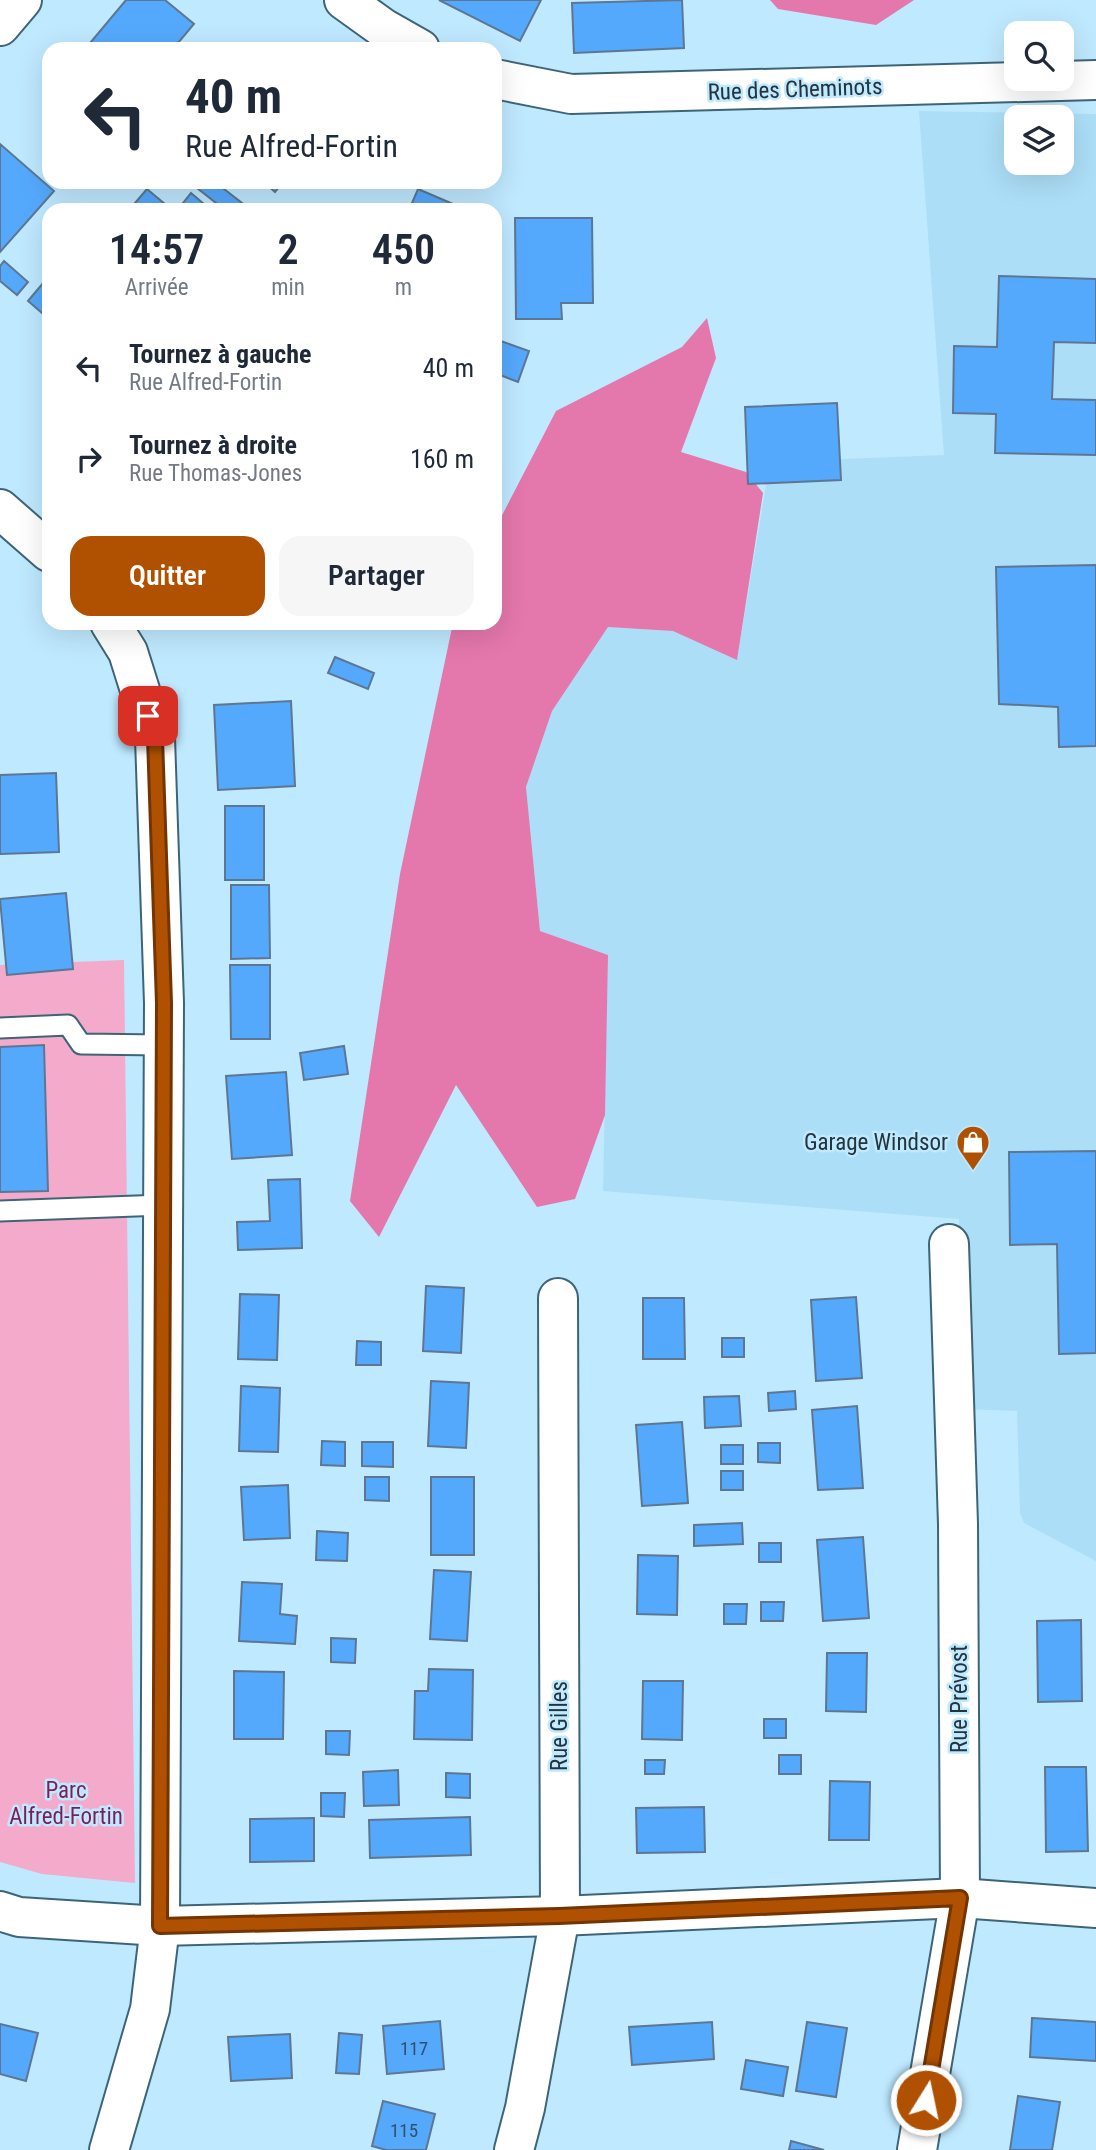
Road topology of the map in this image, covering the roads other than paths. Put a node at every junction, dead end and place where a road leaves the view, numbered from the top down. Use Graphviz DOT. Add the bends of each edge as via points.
graph roads {
  1 [pos="22,0"];
  2 [pos="344,0"];
  3 [pos="0,26"];
  4 [pos="407,42"];
  5 [pos="502,80"];
  6 [pos="1096,80"];
  7 [pos="0,509"];
  8 [pos="42,546"];
  9 [pos="114,630"];
  10 [pos="0,1028"];
  11 [pos="163,1045"];
  12 [pos="163,1205"];
  13 [pos="0,1211"];
  14 [pos="949,1244"];
  15 [pos="558,1298"];
  16 [pos="960,1898"];
  17 [pos="1096,1908"];
  18 [pos="0,1911"];
  19 [pos="559,1916"];
  20 [pos="160,1926"];
  21 [pos="109,2150"];
  22 [pos="514,2150"];
  23 [pos="917,2150"];
  1 -- 3 [label="street"];
  2 -- 4 [label="street"];
  5 -- 6 [label="street, Rue des Cheminots" via="571,94"];
  7 -- 8 [label="street"];
  9 -- 11 [label="street" via="128,652 155,738"];
  10 -- 11 [label="lane" via="68,1025 81,1044"];
  11 -- 12 [label="street"];
  12 -- 13 [label="lane"];
  12 -- 20 [label="street"];
  14 -- 16 [label="street, Rue Prévost" via="958,1524"];
  15 -- 19 [label="street, Rue Gilles"];
  16 -- 17 [label="street"];
  16 -- 19 [label="street"];
  16 -- 23 [label="street, Rue Prévost"];
  18 -- 20 [label="street" via="19,1917"];
  19 -- 20 [label="street"];
  19 -- 22 [label="street, Rue Gilles"];
  20 -- 21 [label="street" via="150,2009"];
}
